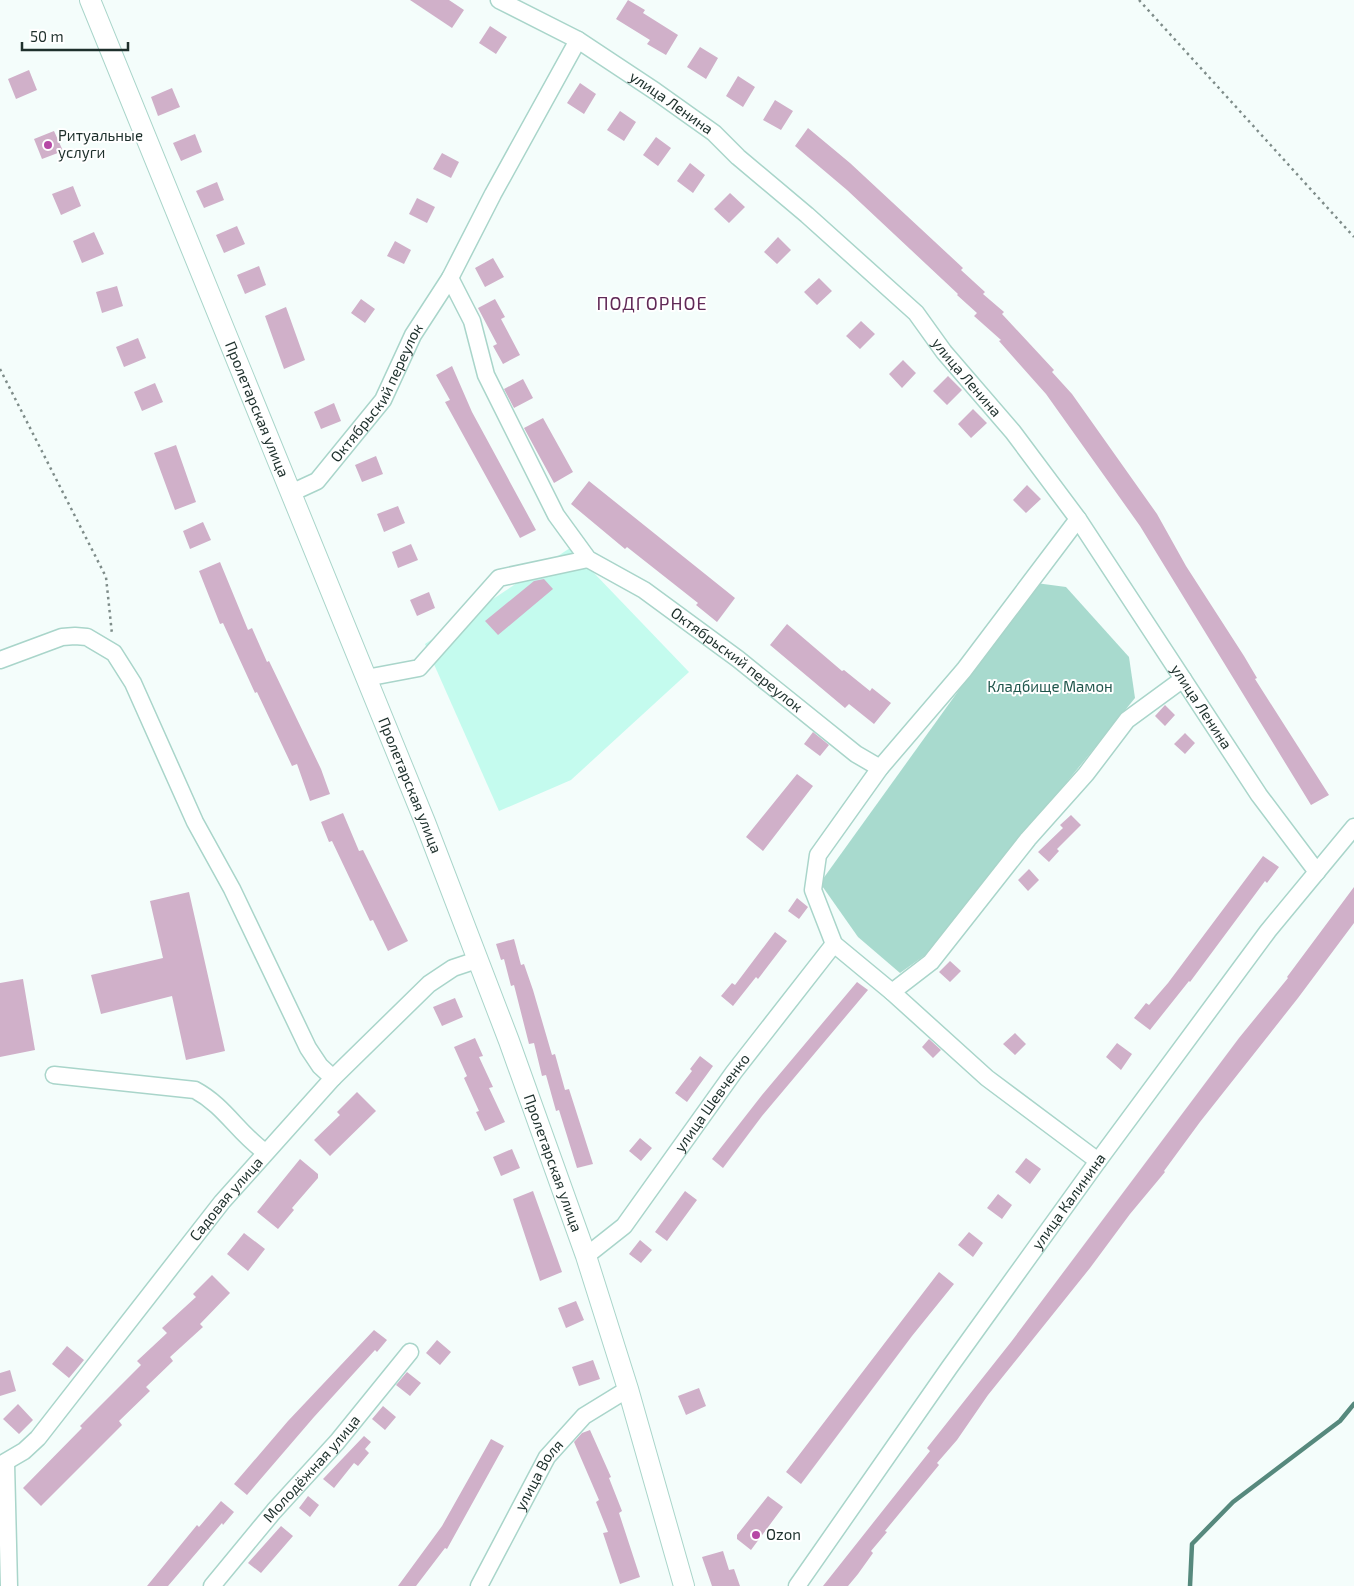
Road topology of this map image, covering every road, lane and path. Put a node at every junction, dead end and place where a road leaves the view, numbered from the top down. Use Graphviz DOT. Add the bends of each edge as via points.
graph roads {
  1 [pos="90,0"];
  2 [pos="499,0"];
  3 [pos="1139,0"];
  4 [pos="578,40"];
  5 [pos="1354,237"];
  6 [pos="450,278"];
  7 [pos="0,369"];
  8 [pos="291,493"];
  9 [pos="1078,519"];
  10 [pos="588,559"];
  11 [pos="114,653"];
  12 [pos="0,660"];
  13 [pos="366,678"];
  14 [pos="1183,679"];
  15 [pos="880,768"];
  16 [pos="1354,827"];
  17 [pos="1317,872"];
  18 [pos="834,944"];
  19 [pos="477,960"];
  20 [pos="892,992"];
  21 [pos="54,1076"];
  22 [pos="332,1078"];
  23 [pos="265,1152"];
  24 [pos="1098,1160"];
  25 [pos="586,1256"];
  26 [pos="410,1352"];
  27 [pos="628,1389"];
  28 [pos="3,1464"];
  29 [pos="217,1584"];
  30 [pos="9,1586"];
  31 [pos="478,1586"];
  32 [pos="684,1586"];
  33 [pos="797,1586"];
  1 -- 8 [label="street, Пролетарская улица"];
  2 -- 4 [label="street, улица Ленина"];
  3 -- 5 [label="path"];
  4 -- 6 [label="street, Октябрьский переулок"];
  4 -- 9 [label="street, улица Ленина" via="714,134 916,313 944,352 1013,432"];
  6 -- 8 [label="street, Октябрьский переулок" via="412,335 383,400 316,481"];
  6 -- 10 [label="street, Октябрьский переулок" via="472,321 486,375 556,515"];
  7 -- 11 [label="path" via="106,577"];
  8 -- 13 [label="street, Пролетарская улица"];
  9 -- 14 [label="street, улица Ленина"];
  9 -- 15 [label="street" via="964,670"];
  10 -- 13 [label="street" via="499,578 419,668"];
  10 -- 15 [label="street, Октябрьский переулок" via="616,572 651,595 738,659 856,754"];
  11 -- 12 [label="street" via="87,637 75,636"];
  11 -- 22 [label="street" via="133,683 195,822 232,889 308,1048"];
  13 -- 19 [label="street, Пролетарская улица"];
  14 -- 17 [label="street, улица Ленина" via="1259,795"];
  14 -- 20 [label="street" via="1127,720 931,962"];
  15 -- 18 [label="street" via="818,855 813,890"];
  16 -- 17 [label="street, улица Калинина"];
  17 -- 24 [label="street, улица Калинина" via="1268,932"];
  18 -- 20 [label="street"];
  18 -- 25 [label="street, улица Шевченко" via="734,1072 624,1226"];
  19 -- 22 [label="street, Садовая улица" via="453,968 429,984"];
  19 -- 25 [label="street, Пролетарская улица"];
  20 -- 24 [label="street" via="987,1078"];
  21 -- 23 [label="street" via="195,1090 212,1100 251,1142"];
  22 -- 23 [label="street, Садовая улица"];
  23 -- 28 [label="street, Садовая улица" via="222,1202 38,1438"];
  24 -- 33 [label="street, улица Калинина"];
  25 -- 27 [label="street, Пролетарская улица"];
  26 -- 29 [label="street, Молодёжная улица" via="337,1442 274,1511"];
  27 -- 31 [label="street, улица Воля" via="584,1416 547,1457"];
  27 -- 32 [label="street, Пролетарская улица"];
  28 -- 30 [label="street"];
}
